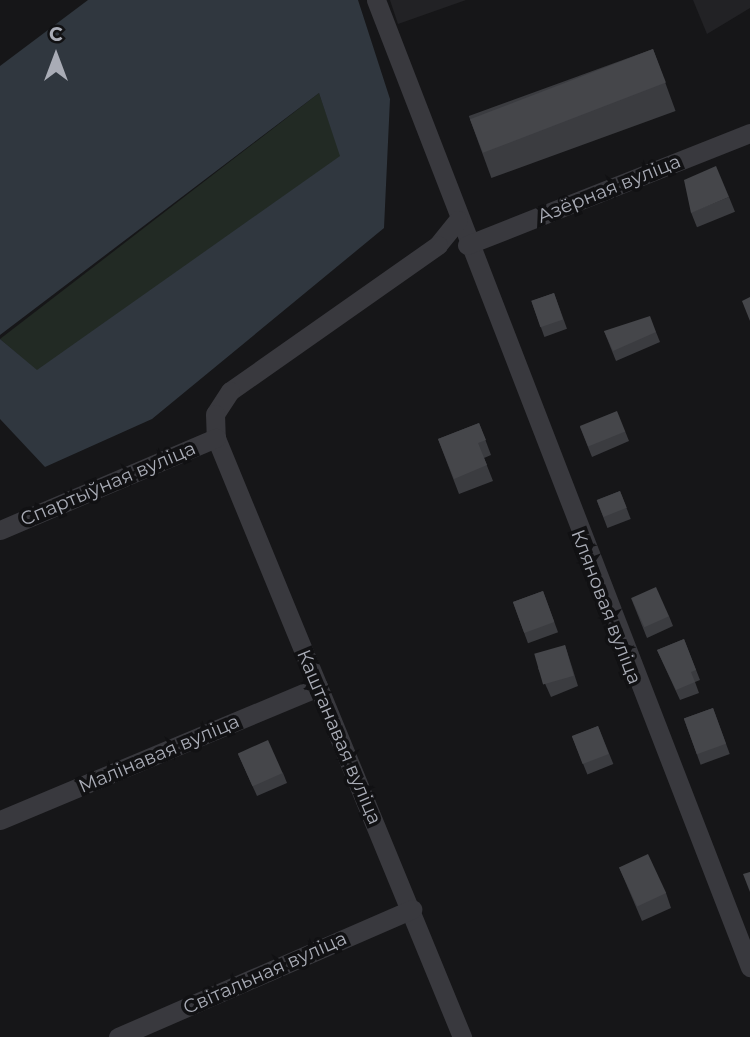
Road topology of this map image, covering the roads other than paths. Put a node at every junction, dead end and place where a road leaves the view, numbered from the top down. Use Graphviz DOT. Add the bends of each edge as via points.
graph roads {
  1 [pos="376,0"];
  2 [pos="750,134"];
  3 [pos="458,220"];
  4 [pos="467,245"];
  5 [pos="216,438"];
  6 [pos="0,530"];
  7 [pos="318,687"];
  8 [pos="0,820"];
  9 [pos="412,909"];
  10 [pos="750,967"];
  11 [pos="118,1037"];
  12 [pos="462,1037"];
  1 -- 3 [label="street, Кляновая вуліца"];
  2 -- 4 [label="street, Азёрная вуліца"];
  3 -- 4 [label="street, Кляновая вуліца"];
  3 -- 5 [label="street" via="438,245 230,391 215,414"];
  4 -- 10 [label="street, Кляновая вуліца"];
  5 -- 6 [label="street, Спартыўная вуліца"];
  5 -- 7 [label="street, Каштанавая вуліца"];
  7 -- 8 [label="street, Малінавая вуліца"];
  7 -- 9 [label="street, Каштанавая вуліца"];
  9 -- 11 [label="street, Світальная вуліца"];
  9 -- 12 [label="street, Каштанавая вуліца"];
}
